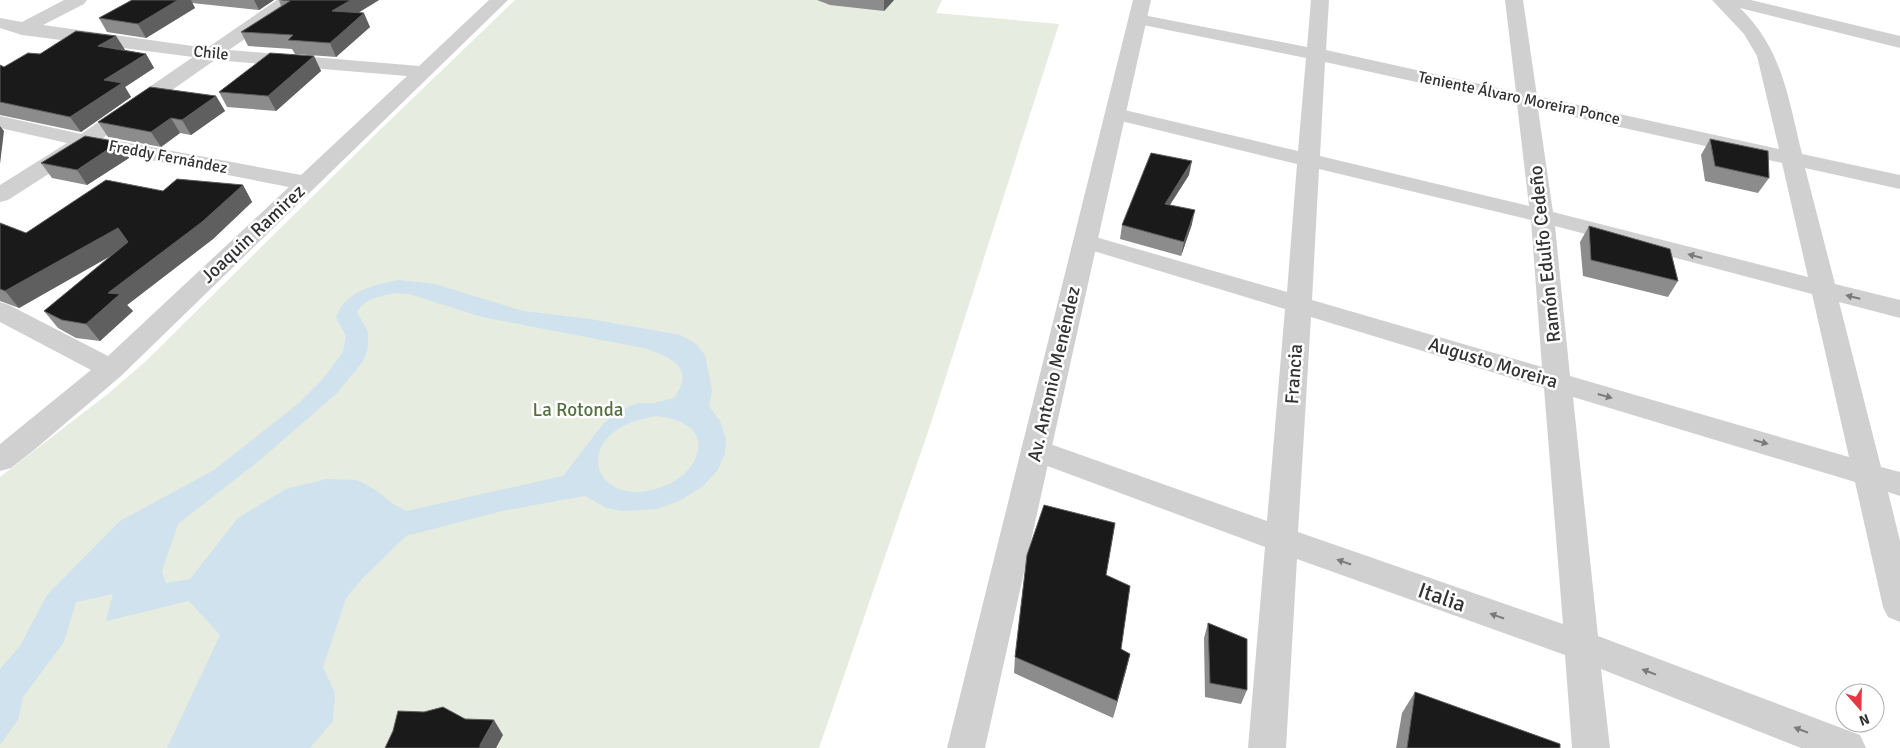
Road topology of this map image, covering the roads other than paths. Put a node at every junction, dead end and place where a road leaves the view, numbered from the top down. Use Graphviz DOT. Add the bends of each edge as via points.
graph roads {
  1 [pos="78,0"];
  2 [pos="289,0"];
  3 [pos="500,0"];
  4 [pos="1320,0"];
  5 [pos="1514,0"];
  6 [pos="1721,0"];
  7 [pos="1729,0"];
  8 [pos="1140,10"];
  9 [pos="0,23"];
  10 [pos="24,28"];
  11 [pos="0,40"];
  12 [pos="1900,42"];
  13 [pos="211,54"];
  14 [pos="1316,54"];
  15 [pos="424,72"];
  16 [pos="1527,100"];
  17 [pos="1116,114"];
  18 [pos="0,122"];
  19 [pos="85,142"];
  20 [pos="1792,158"];
  21 [pos="1309,160"];
  22 [pos="1900,182"];
  23 [pos="306,183"];
  24 [pos="0,195"];
  25 [pos="1542,216"];
  26 [pos="1085,241"];
  27 [pos="1823,289"];
  28 [pos="1298,304"];
  29 [pos="1900,308"];
  30 [pos="0,312"];
  31 [pos="110,369"];
  32 [pos="1559,382"];
  33 [pos="1036,450"];
  34 [pos="0,460"];
  35 [pos="1868,474"];
  36 [pos="1900,484"];
  37 [pos="1282,540"];
  38 [pos="1900,607"];
  39 [pos="1582,646"];
  40 [pos="966,748"];
  41 [pos="1267,748"];
  42 [pos="1592,748"];
  43 [pos="1846,748"];
  1 -- 10 [label="street"];
  2 -- 13 [label="street"];
  3 -- 15 [label="street, Joaquin Ramirez"];
  4 -- 14 [label="street, Francia"];
  5 -- 16 [label="street, Ramón Edulfo Cedeño"];
  6 -- 20 [label="street" via="1748,25 1764,50"];
  7 -- 12 [label="street"];
  8 -- 14 [label="street, Teniente Álvaro Moreira Ponce"];
  8 -- 17 [label="street, Av. Antonio Menéndez"];
  9 -- 10 [label="street, Chile"];
  10 -- 11 [label="street"];
  10 -- 13 [label="street, Chile"];
  13 -- 15 [label="street, Chile"];
  13 -- 19 [label="street"];
  14 -- 16 [label="street, Teniente Álvaro Moreira Ponce"];
  14 -- 21 [label="street, Francia"];
  15 -- 23 [label="street, Joaquin Ramirez"];
  16 -- 20 [label="street, Teniente Álvaro Moreira Ponce"];
  16 -- 25 [label="street, Ramón Edulfo Cedeño"];
  17 -- 21 [label="street"];
  17 -- 26 [label="street, Av. Antonio Menéndez"];
  18 -- 19 [label="street, Freddy Fernández"];
  19 -- 23 [label="street, Freddy Fernández"];
  19 -- 24 [label="street"];
  20 -- 22 [label="street, Teniente Álvaro Moreira Ponce"];
  20 -- 27 [label="street"];
  21 -- 25 [label="street"];
  21 -- 28 [label="street, Francia"];
  23 -- 31 [label="street, Joaquin Ramirez"];
  27 -- 25 [label="street, one-way"];
  25 -- 32 [label="street, Ramón Edulfo Cedeño"];
  26 -- 28 [label="street, Augusto Moreira"];
  26 -- 33 [label="street, Av. Antonio Menéndez"];
  29 -- 27 [label="street, one-way"];
  27 -- 35 [label="street"];
  28 -- 32 [label="street, Augusto Moreira"];
  28 -- 37 [label="street, Francia"];
  30 -- 31 [label="street"];
  31 -- 34 [label="street, Joaquin Ramirez"];
  32 -- 35 [label="street, Augusto Moreira, one-way"];
  32 -- 39 [label="street, Ramón Edulfo Cedeño"];
  33 -- 37 [label="street, Italia"];
  33 -- 40 [label="street, Av. Antonio Menéndez"];
  35 -- 36 [label="street, Augusto Moreira"];
  35 -- 38 [label="street"];
  39 -- 37 [label="street, Italia, one-way"];
  37 -- 41 [label="street, Francia"];
  39 -- 42 [label="street, Ramón Edulfo Cedeño"];
  43 -- 39 [label="street, Italia, one-way"];
}
